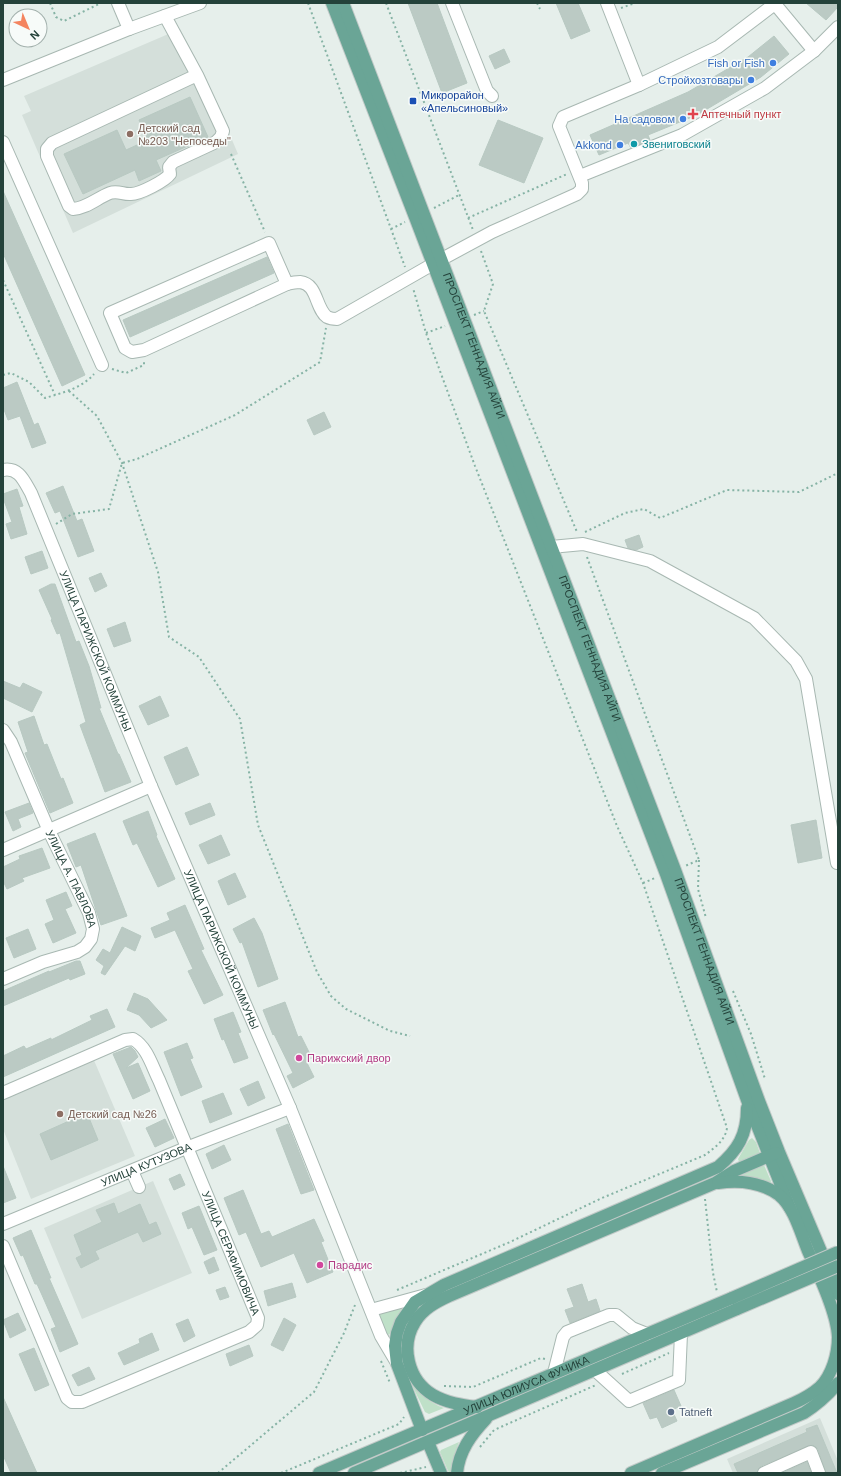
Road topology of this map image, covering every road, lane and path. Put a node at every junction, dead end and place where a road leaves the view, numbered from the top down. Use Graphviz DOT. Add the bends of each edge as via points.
graph roads {
  1 [pos="50,3"];
  2 [pos="101,3"];
  3 [pos="118,3"];
  4 [pos="200,3"];
  5 [pos="308,3"];
  6 [pos="332,3"];
  7 [pos="343,3"];
  8 [pos="386,3"];
  9 [pos="452,3"];
  10 [pos="537,3"];
  11 [pos="607,3"];
  12 [pos="773,4"];
  13 [pos="540,9"];
  14 [pos="166,16"];
  15 [pos="838,27"];
  16 [pos="129,29"];
  17 [pos="814,51"];
  18 [pos="197,76"];
  19 [pos="3,80"];
  20 [pos="639,86"];
  21 [pos="492,96"];
  22 [pos="3,142"];
  23 [pos="231,154"];
  24 [pos="578,173"];
  25 [pos="459,195"];
  26 [pos="432,209"];
  27 [pos="468,218"];
  28 [pos="408,220"];
  29 [pos="391,229"];
  30 [pos="475,236"];
  31 [pos="269,242"];
  32 [pos="480,249"];
  33 [pos="438,262"];
  34 [pos="406,271"];
  35 [pos="3,280"];
  36 [pos="287,284"];
  37 [pos="412,287"];
  38 [pos="484,311"];
  39 [pos="471,316"];
  40 [pos="327,317"];
  41 [pos="448,325"];
  42 [pos="426,333"];
  43 [pos="144,350"];
  44 [pos="102,365"];
  45 [pos="3,376"];
  46 [pos="69,390"];
  47 [pos="55,395"];
  48 [pos="122,463"];
  49 [pos="3,470"];
  50 [pos="838,473"];
  51 [pos="46,530"];
  52 [pos="551,547"];
  53 [pos="586,552"];
  54 [pos="3,730"];
  55 [pos="152,786"];
  56 [pos="50,831"];
  57 [pos="3,850"];
  58 [pos="700,860"];
  59 [pos="837,863"];
  60 [pos="682,868"];
  61 [pos="658,876"];
  62 [pos="643,882"];
  63 [pos="706,918"];
  64 [pos="3,979"];
  65 [pos="733,991"];
  66 [pos="410,1036"];
  67 [pos="765,1080"];
  68 [pos="3,1093"];
  69 [pos="747,1100"];
  70 [pos="290,1108"];
  71 [pos="186,1148"];
  72 [pos="773,1154"];
  73 [pos="132,1171"];
  74 [pos="709,1185"];
  75 [pos="139,1187"];
  76 [pos="790,1208"];
  77 [pos="3,1224"];
  78 [pos="3,1246"];
  79 [pos="838,1252"];
  80 [pos="838,1266"];
  81 [pos="393,1291"];
  82 [pos="718,1294"];
  83 [pos="838,1294"];
  84 [pos="426,1295"];
  85 [pos="365,1310"];
  86 [pos="646,1334"];
  87 [pos="681,1334"];
  88 [pos="669,1353"];
  89 [pos="380,1360"];
  90 [pos="550,1360"];
  91 [pos="397,1364"];
  92 [pos="596,1371"];
  93 [pos="554,1373"];
  94 [pos="622,1374"];
  95 [pos="603,1382"];
  96 [pos="838,1383"];
  97 [pos="439,1386"];
  98 [pos="392,1388"];
  99 [pos="477,1406"];
  100 [pos="404,1417"];
  101 [pos="487,1417"];
  102 [pos="422,1430"];
  103 [pos="428,1442"];
  104 [pos="480,1447"];
  105 [pos="428,1466"];
  106 [pos="218,1473"];
  107 [pos="281,1473"];
  108 [pos="319,1473"];
  109 [pos="354,1473"];
  110 [pos="400,1473"];
  111 [pos="441,1473"];
  112 [pos="457,1473"];
  113 [pos="631,1473"];
  114 [pos="662,1473"];
  115 [pos="764,1473"];
  116 [pos="819,1473"];
  1 -- 2 [label="path" via="56,17 64,21"];
  3 -- 16 [label="street"];
  4 -- 14 [label="street"];
  5 -- 29 [label="path"];
  6 -- 33 [label="main road, ПРОСПЕКТ ГЕННАДИЯ АЙГИ"];
  7 -- 33 [label="main road, ПРОСПЕКТ ГЕННАДИЯ АЙГИ"];
  8 -- 25 [label="path"];
  9 -- 21 [label="street" via="487,91"];
  10 -- 13 [label="path"];
  11 -- 20 [label="street"];
  12 -- 17 [label="street"];
  12 -- 20 [label="street" via="718,47"];
  14 -- 16 [label="street"];
  14 -- 18 [label="street"];
  15 -- 17 [label="street"];
  16 -- 19 [label="street"];
  17 -- 24 [label="street" via="765,88 682,135"];
  18 -- 18 [label="street" via="52,143 47,149 47,156 69,206 73,209 80,208 110,193 139,193 167,179 170,174 169,167 173,162 216,142 221,137 223,131"];
  20 -- 24 [label="street" via="563,117 558,126"];
  22 -- 44 [label="street"];
  23 -- 31 [label="path"];
  24 -- 27 [label="path"];
  24 -- 33 [label="street" via="582,189 577,194 492,232"];
  25 -- 26 [label="path"];
  25 -- 27 [label="path"];
  27 -- 30 [label="path"];
  28 -- 29 [label="path"];
  29 -- 34 [label="path"];
  31 -- 36 [label="street"];
  31 -- 43 [label="street" via="110,313 125,348 132,352"];
  32 -- 38 [label="path" via="493,284"];
  33 -- 40 [label="street" via="337,319"];
  33 -- 52 [label="main road, ПРОСПЕКТ ГЕННАДИЯ АЙГИ"];
  33 -- 69 [label="main road, ПРОСПЕКТ ГЕННАДИЯ АЙГИ" via="666,874"];
  35 -- 47 [label="path"];
  36 -- 40 [label="street" via="300,282 308,285"];
  36 -- 43 [label="street"];
  37 -- 42 [label="path"];
  38 -- 39 [label="path"];
  38 -- 50 [label="path" via="579,535 624,514 644,509 660,518 727,490 799,492"];
  40 -- 48 [label="path" via="320,362 235,414"];
  41 -- 42 [label="path"];
  42 -- 62 [label="path" via="475,466 617,826"];
  43 -- 44 [label="path" via="144,365 126,373"];
  44 -- 46 [label="path" via="89,380"];
  45 -- 47 [label="path" via="11,373 29,382 45,398"];
  46 -- 47 [label="path"];
  46 -- 48 [label="path" via="97,416"];
  48 -- 51 [label="path" via="109,509 72,514"];
  48 -- 66 [label="path" via="158,572 169,637 199,657 240,719 258,825 317,972 331,996 346,1008 390,1031"];
  49 -- 51 [label="street, УЛИЦА ПАРИЖСКОЙ КОММУНЫ" via="16,471 22,478"];
  51 -- 55 [label="street, УЛИЦА ПАРИЖСКОЙ КОММУНЫ"];
  52 -- 59 [label="street" via="582,544 650,560 754,618 796,661 806,679"];
  52 -- 72 [label="main road, ПРОСПЕКТ ГЕННАДИЯ АЙГИ" via="675,870 759,1101"];
  53 -- 58 [label="path"];
  54 -- 56 [label="street, УЛИЦА А. ПАВЛОВА" via="11,742"];
  55 -- 56 [label="street"];
  55 -- 70 [label="street, УЛИЦА ПАРИЖСКОЙ КОММУНЫ"];
  56 -- 57 [label="street"];
  56 -- 64 [label="street, УЛИЦА А. ПАВЛОВА" via="90,913 93,929 91,939 77,952 43,962"];
  58 -- 60 [label="path"];
  58 -- 63 [label="path" via="698,889"];
  61 -- 62 [label="path"];
  62 -- 81 [label="path" via="727,1128 726,1134 716,1147 705,1155"];
  65 -- 67 [label="path" via="751,1034"];
  68 -- 71 [label="street, УЛИЦА СЕРАФИМОВИЧА" via="125,1040 133,1039 139,1042 148,1056"];
  69 -- 72 [label="main road, ПРОСПЕКТ ГЕННАДИЯ АЙГИ"];
  69 -- 84 [label="main road" via="747,1122 740,1141 731,1156 718,1167"];
  70 -- 71 [label="street, УЛИЦА КУТУЗОВА"];
  70 -- 85 [label="street, УЛИЦА ПАРИЖСКОЙ КОММУНЫ"];
  71 -- 73 [label="street, УЛИЦА КУТУЗОВА"];
  71 -- 78 [label="street, УЛИЦА СЕРАФИМОВИЧА" via="258,1318 257,1325 249,1332 82,1402 72,1402 67,1398"];
  72 -- 74 [label="main road"];
  72 -- 76 [label="main road, ПРОСПЕКТ ГЕННАДИЯ АЙГИ"];
  72 -- 83 [label="main road, ПРОСПЕКТ ГЕННАДИЯ АЙГИ" via="826,1263"];
  73 -- 75 [label="street"];
  73 -- 77 [label="street, УЛИЦА КУТУЗОВА"];
  74 -- 76 [label="main road" via="730,1181 760,1185 771,1190"];
  74 -- 82 [label="path" via="713,1273"];
  74 -- 99 [label="main road" via="449,1296 424,1311 410,1331 407,1353 413,1373 425,1388 444,1400"];
  76 -- 113 [label="main road, ПРОСПЕКТ ГЕННАДИЯ АЙГИ" via="834,1316 838,1336 831,1371 821,1386 809,1396"];
  79 -- 86 [label="main road, УЛИЦА ЮЛИУСА ФУЧИКА, bridge"];
  80 -- 87 [label="main road, УЛИЦА ЮЛИУСА ФУЧИКА, bridge"];
  84 -- 85 [label="street"];
  84 -- 91 [label="main road" via="415,1302 401,1322 395,1346"];
  85 -- 91 [label="street, УЛИЦА ПАРИЖСКОЙ КОММУНЫ"];
  85 -- 106 [label="path" via="356,1302 344,1334 314,1392"];
  86 -- 93 [label="main road, УЛИЦА ЮЛИУСА ФУЧИКА"];
  86 -- 93 [label="street" via="632,1328 616,1316 609,1315 567,1332 563,1337"];
  87 -- 92 [label="main road, УЛИЦА ЮЛИУСА ФУЧИКА"];
  87 -- 92 [label="street" via="679,1380 629,1401"];
  88 -- 94 [label="path"];
  89 -- 98 [label="path"];
  90 -- 97 [label="path" via="541,1358 473,1387"];
  91 -- 102 [label="main road, УЛИЦА ПАРИЖСКОЙ КОММУНЫ"];
  92 -- 101 [label="main road, УЛИЦА ЮЛИУСА ФУЧИКА"];
  93 -- 99 [label="main road, УЛИЦА ЮЛИУСА ФУЧИКА"];
  95 -- 104 [label="path" via="494,1430"];
  96 -- 114 [label="main road" via="829,1395 804,1413"];
  99 -- 102 [label="main road, УЛИЦА ЮЛИУСА ФУЧИКА"];
  100 -- 107 [label="path" via="399,1424"];
  101 -- 103 [label="main road, УЛИЦА ЮЛИУСА ФУЧИКА"];
  101 -- 112 [label="main road" via="465,1445"];
  102 -- 108 [label="main road, УЛИЦА ЮЛИУСА ФУЧИКА"];
  103 -- 109 [label="main road, УЛИЦА ЮЛИУСА ФУЧИКА"];
  103 -- 111 [label="main road"];
  105 -- 110 [label="path"];
  115 -- 116 [label="street" via="810,1452"];
}
